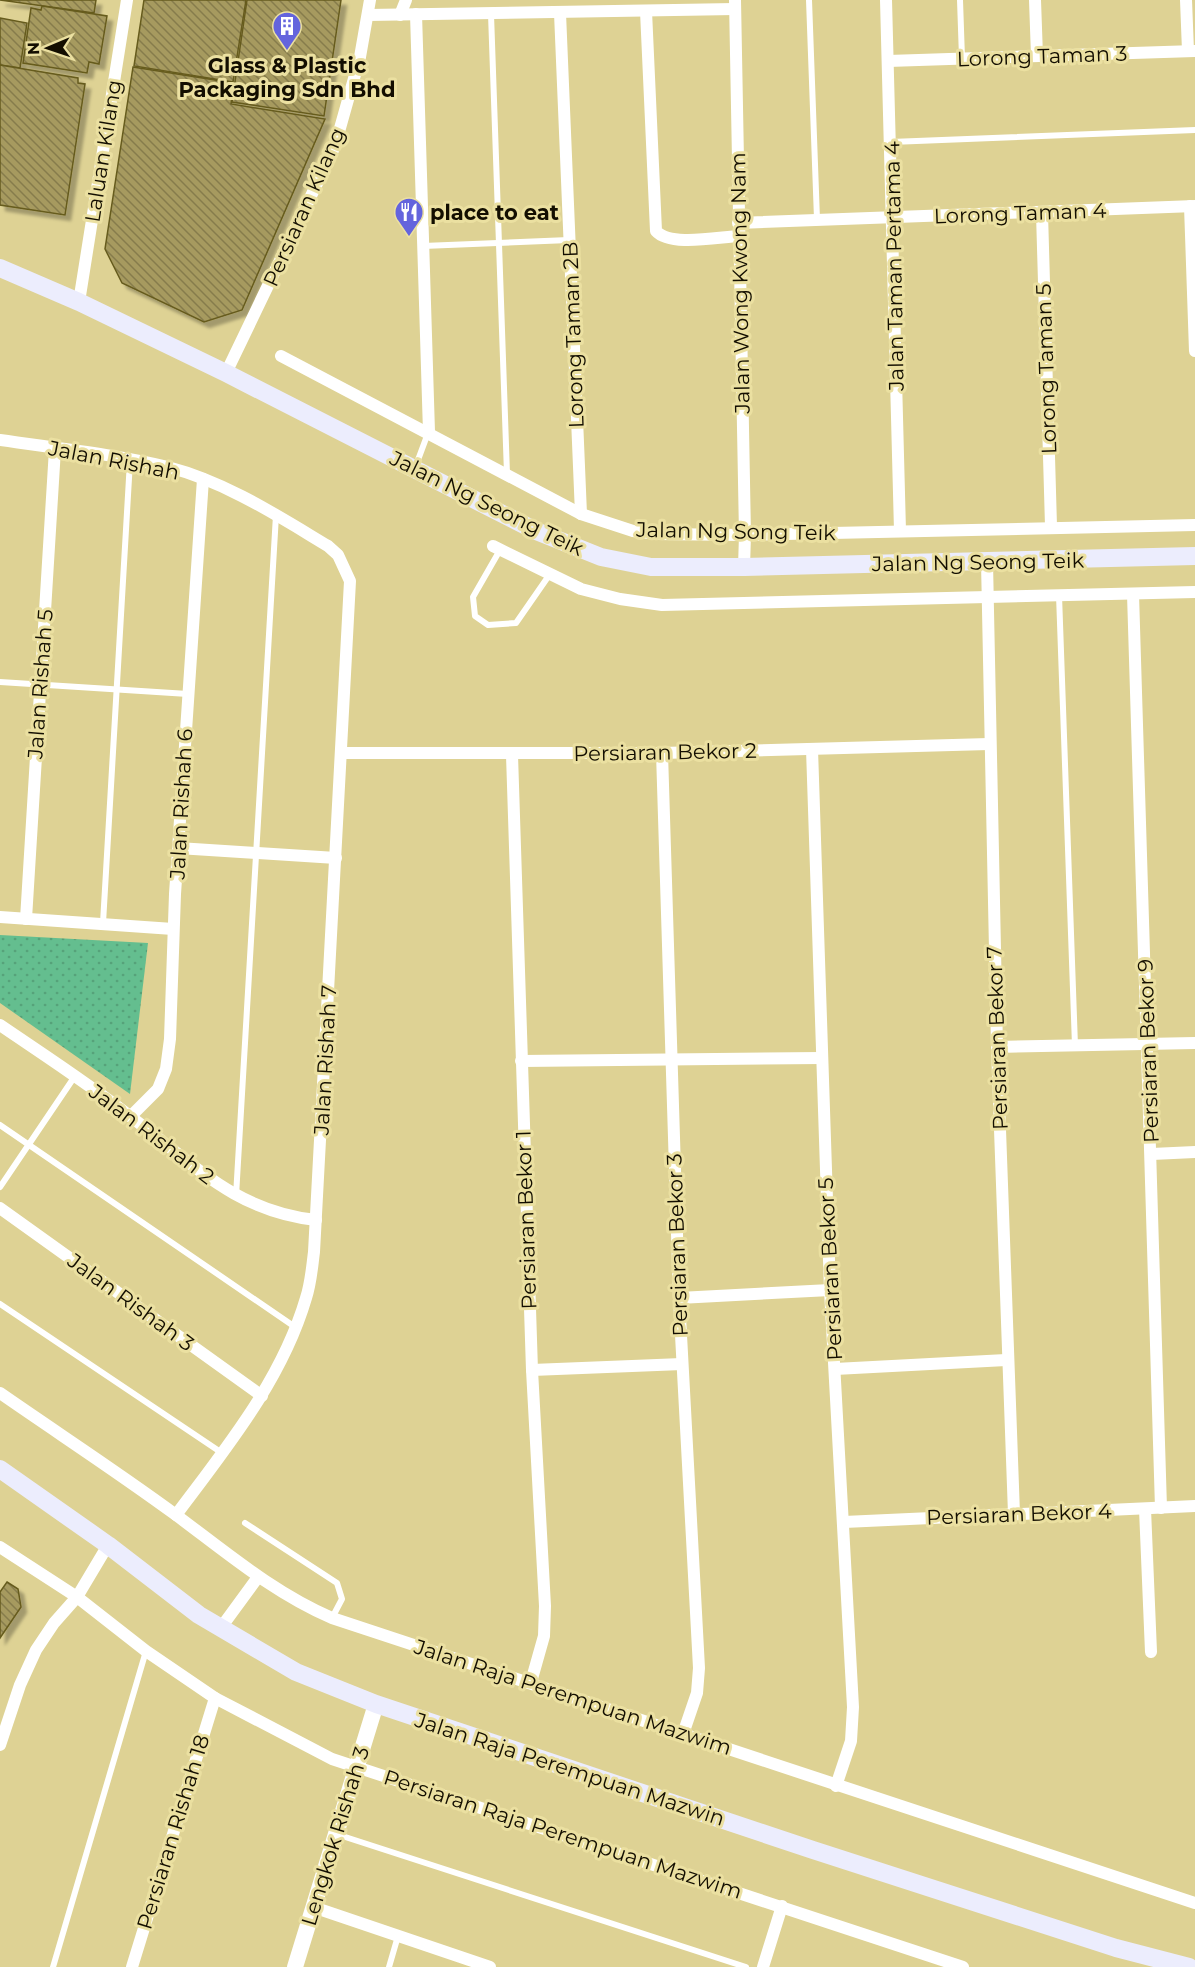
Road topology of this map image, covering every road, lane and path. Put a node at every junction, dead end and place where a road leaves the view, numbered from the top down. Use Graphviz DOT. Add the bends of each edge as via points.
graph roads {
  1 [pos="127,0"];
  2 [pos="370,0"];
  3 [pos="406,0"];
  4 [pos="809,0"];
  5 [pos="886,0"];
  6 [pos="960,0"];
  7 [pos="1035,0"];
  8 [pos="1186,0"];
  9 [pos="735,4"];
  10 [pos="649,7"];
  11 [pos="560,13"];
  12 [pos="416,14"];
  13 [pos="491,14"];
  14 [pos="368,15"];
  15 [pos="400,15"];
  16 [pos="1192,51"];
  17 [pos="1037,56"];
  18 [pos="962,59"];
  19 [pos="888,61"];
  20 [pos="1195,130"];
  21 [pos="891,142"];
  22 [pos="1192,206"];
  23 [pos="1042,213"];
  24 [pos="894,217"];
  25 [pos="817,219"];
  26 [pos="738,223"];
  27 [pos="739,236"];
  28 [pos="569,240"];
  29 [pos="499,243"];
  30 [pos="423,246"];
  31 [pos="0,268"];
  32 [pos="80,302"];
  33 [pos="1195,351"];
  34 [pos="281,356"];
  35 [pos="226,373"];
  36 [pos="429,432"];
  37 [pos="0,440"];
  38 [pos="55,449"];
  39 [pos="130,461"];
  40 [pos="415,469"];
  41 [pos="507,475"];
  42 [pos="203,479"];
  43 [pos="581,514"];
  44 [pos="276,515"];
  45 [pos="1195,525"];
  46 [pos="1051,526"];
  47 [pos="900,531"];
  48 [pos="745,535"];
  49 [pos="496,548"];
  50 [pos="1195,556"];
  51 [pos="987,562"];
  52 [pos="345,567"];
  53 [pos="744,567"];
  54 [pos="550,574"];
  55 [pos="1195,592"];
  56 [pos="1133,594"];
  57 [pos="1059,595"];
  58 [pos="989,596"];
  59 [pos="0,682"];
  60 [pos="40,685"];
  61 [pos="117,690"];
  62 [pos="188,694"];
  63 [pos="989,744"];
  64 [pos="812,749"];
  65 [pos="341,753"];
  66 [pos="662,753"];
  67 [pos="512,755"];
  68 [pos="178,848"];
  69 [pos="255,853"];
  70 [pos="336,858"];
  71 [pos="0,917"];
  72 [pos="26,919"];
  73 [pos="103,923"];
  74 [pos="173,929"];
  75 [pos="0,1025"];
  76 [pos="1195,1043"];
  77 [pos="1147,1044"];
  78 [pos="1075,1046"];
  79 [pos="997,1047"];
  80 [pos="822,1058"];
  81 [pos="521,1061"];
  82 [pos="670,1061"];
  83 [pos="75,1076"];
  84 [pos="131,1116"];
  85 [pos="0,1125"];
  86 [pos="28,1144"];
  87 [pos="1195,1152"];
  88 [pos="1152,1154"];
  89 [pos="0,1187"];
  90 [pos="236,1197"];
  91 [pos="0,1208"];
  92 [pos="316,1220"];
  93 [pos="830,1290"];
  94 [pos="679,1298"];
  95 [pos="0,1304"];
  96 [pos="295,1327"];
  97 [pos="1006,1360"];
  98 [pos="682,1364"];
  99 [pos="835,1369"];
  100 [pos="532,1370"];
  101 [pos="0,1393"];
  102 [pos="262,1396"];
  103 [pos="222,1454"];
  104 [pos="0,1469"];
  105 [pos="1195,1506"];
  106 [pos="1161,1508"];
  107 [pos="1145,1509"];
  108 [pos="1014,1514"];
  109 [pos="176,1515"];
  110 [pos="844,1522"];
  111 [pos="245,1523"];
  112 [pos="108,1545"];
  113 [pos="0,1547"];
  114 [pos="258,1577"];
  115 [pos="77,1597"];
  116 [pos="332,1618"];
  117 [pos="220,1629"];
  118 [pos="147,1651"];
  119 [pos="1151,1652"];
  120 [pos="531,1682"];
  121 [pos="215,1698"];
  122 [pos="376,1704"];
  123 [pos="2,1731"];
  124 [pos="683,1734"];
  125 [pos="0,1745"];
  126 [pos="356,1767"];
  127 [pos="836,1786"];
  128 [pos="335,1834"];
  129 [pos="1195,1903"];
  130 [pos="782,1906"];
  131 [pos="313,1907"];
  132 [pos="398,1936"];
  133 [pos="464,1963"];
  134 [pos="54,1967"];
  135 [pos="132,1967"];
  136 [pos="295,1967"];
  137 [pos="389,1967"];
  138 [pos="490,1967"];
  139 [pos="746,1967"];
  140 [pos="763,1967"];
  141 [pos="963,1967"];
  142 [pos="1189,1967"];
  1 -- 32 [label="street, Laluan Kilang"];
  2 -- 14 [label="street, Persiaran Kilang"];
  3 -- 15 [label="street"];
  4 -- 25 [label="lane"];
  5 -- 19 [label="street, Jalan Taman Pertama 4"];
  6 -- 18 [label="lane"];
  7 -- 17 [label="street"];
  8 -- 16 [label="street"];
  9 -- 10 [label="street"];
  9 -- 26 [label="street, Jalan Wong Kwong Nam"];
  10 -- 11 [label="street"];
  10 -- 27 [label="street" via="656,231 661,237 674,240"];
  11 -- 13 [label="street"];
  11 -- 28 [label="street, Lorong Taman 2B"];
  12 -- 13 [label="street"];
  12 -- 15 [label="street"];
  12 -- 30 [label="street"];
  13 -- 29 [label="lane"];
  14 -- 15 [label="street"];
  14 -- 35 [label="street, Persiaran Kilang" via="335,146"];
  16 -- 17 [label="street, Lorong Taman 3"];
  17 -- 18 [label="street, Lorong Taman 3"];
  18 -- 19 [label="street, Lorong Taman 3"];
  19 -- 21 [label="street, Jalan Taman Pertama 4"];
  20 -- 21 [label="lane"];
  21 -- 24 [label="street, Jalan Taman Pertama 4"];
  22 -- 23 [label="street, Lorong Taman 4"];
  22 -- 33 [label="street"];
  23 -- 24 [label="street, Lorong Taman 4"];
  23 -- 46 [label="street, Lorong Taman 5"];
  24 -- 25 [label="street, Lorong Taman 4"];
  24 -- 47 [label="street, Jalan Taman Pertama 4"];
  25 -- 26 [label="street, Lorong Taman 4"];
  26 -- 27 [label="street, Jalan Wong Kwong Nam"];
  27 -- 48 [label="street, Jalan Wong Kwong Nam"];
  28 -- 29 [label="lane"];
  28 -- 43 [label="street, Lorong Taman 2B"];
  29 -- 30 [label="lane"];
  29 -- 41 [label="lane"];
  30 -- 36 [label="street"];
  31 -- 32 [label="main road, Jalan Ng Seong Teik"];
  32 -- 35 [label="main road, Jalan Ng Seong Teik"];
  34 -- 36 [label="street, Jalan Ng Song Teik"];
  35 -- 40 [label="main road, Jalan Ng Seong Teik"];
  36 -- 40 [label="lane"];
  36 -- 41 [label="street, Jalan Ng Song Teik"];
  37 -- 38 [label="street, Jalan Rishah"];
  38 -- 39 [label="street, Jalan Rishah"];
  38 -- 60 [label="street, Jalan Rishah 5"];
  39 -- 42 [label="street, Jalan Rishah" via="168,467"];
  39 -- 61 [label="lane"];
  40 -- 53 [label="main road, Jalan Ng Seong Teik" via="536,531 601,557 651,567"];
  41 -- 43 [label="street, Jalan Ng Song Teik"];
  42 -- 44 [label="street, Jalan Rishah"];
  42 -- 62 [label="street, Jalan Rishah 6"];
  43 -- 48 [label="street, Jalan Ng Song Teik" via="641,532"];
  44 -- 52 [label="street, Jalan Rishah" via="328,546"];
  44 -- 69 [label="lane"];
  45 -- 46 [label="street, Jalan Ng Song Teik"];
  46 -- 47 [label="street, Jalan Ng Song Teik"];
  47 -- 48 [label="street, Jalan Ng Song Teik"];
  48 -- 53 [label="street, Jalan Wong Kwong Nam"];
  49 -- 54 [label="street, Jalan Ng Seong Teik"];
  49 -- 54 [label="lane" via="473,597 475,616 488,625 516,623"];
  50 -- 51 [label="main road, Jalan Ng Seong Teik"];
  51 -- 53 [label="main road, Jalan Ng Seong Teik"];
  51 -- 58 [label="street, Persiaran Bekor 7"];
  52 -- 65 [label="street, Jalan Rishah 7" via="351,598"];
  54 -- 58 [label="street, Jalan Ng Seong Teik" via="581,589 662,605"];
  55 -- 56 [label="street, Jalan Ng Seong Teik"];
  56 -- 57 [label="street, Jalan Ng Seong Teik"];
  56 -- 77 [label="street, Persiaran Bekor 9"];
  57 -- 58 [label="street, Jalan Ng Seong Teik"];
  57 -- 78 [label="lane"];
  58 -- 63 [label="street, Persiaran Bekor 7"];
  59 -- 60 [label="lane"];
  60 -- 61 [label="lane"];
  60 -- 72 [label="street, Jalan Rishah 5"];
  61 -- 62 [label="lane"];
  61 -- 73 [label="lane"];
  62 -- 68 [label="street, Jalan Rishah 6"];
  63 -- 64 [label="street, Persiaran Bekor 2"];
  63 -- 79 [label="street, Persiaran Bekor 7"];
  64 -- 66 [label="street, Persiaran Bekor 2"];
  64 -- 80 [label="street, Persiaran Bekor 5"];
  65 -- 67 [label="street, Persiaran Bekor 2"];
  65 -- 70 [label="street, Jalan Rishah 7"];
  66 -- 67 [label="street, Persiaran Bekor 2"];
  66 -- 82 [label="street, Persiaran Bekor 3"];
  67 -- 81 [label="street, Persiaran Bekor 1"];
  68 -- 69 [label="street"];
  68 -- 74 [label="street, Jalan Rishah 6"];
  69 -- 70 [label="street"];
  69 -- 90 [label="lane"];
  70 -- 92 [label="street, Jalan Rishah 7"];
  71 -- 72 [label="street"];
  72 -- 73 [label="street"];
  73 -- 74 [label="street"];
  74 -- 84 [label="street, Jalan Rishah 6" via="166,1070 158,1089"];
  75 -- 83 [label="street, Jalan Rishah 2"];
  76 -- 77 [label="street"];
  77 -- 78 [label="street"];
  77 -- 88 [label="street, Persiaran Bekor 9"];
  78 -- 79 [label="street"];
  79 -- 97 [label="street, Persiaran Bekor 7"];
  80 -- 82 [label="street"];
  80 -- 93 [label="street, Persiaran Bekor 5"];
  81 -- 82 [label="street"];
  81 -- 100 [label="street, Persiaran Bekor 1"];
  82 -- 94 [label="street, Persiaran Bekor 3"];
  83 -- 84 [label="street, Jalan Rishah 2"];
  83 -- 86 [label="lane"];
  84 -- 90 [label="street, Jalan Rishah 2"];
  85 -- 86 [label="lane"];
  86 -- 89 [label="lane"];
  86 -- 96 [label="lane"];
  87 -- 88 [label="street"];
  88 -- 106 [label="street, Persiaran Bekor 9"];
  90 -- 92 [label="street, Jalan Rishah 2" via="275,1212"];
  91 -- 102 [label="street, Jalan Rishah 3"];
  92 -- 96 [label="street, Jalan Rishah 7" via="306,1298"];
  93 -- 94 [label="street"];
  93 -- 99 [label="street, Persiaran Bekor 5"];
  94 -- 98 [label="street, Persiaran Bekor 3"];
  95 -- 103 [label="lane"];
  96 -- 102 [label="street, Jalan Rishah 7"];
  97 -- 99 [label="street"];
  97 -- 108 [label="street, Persiaran Bekor 7"];
  98 -- 100 [label="street"];
  98 -- 124 [label="street, Persiaran Bekor 3" via="699,1668 697,1694"];
  99 -- 110 [label="street, Persiaran Bekor 5"];
  100 -- 120 [label="street, Persiaran Bekor 1" via="545,1606 544,1636"];
  101 -- 109 [label="street, Jalan Raja Perempuan Mazwim"];
  102 -- 103 [label="street, Jalan Rishah 7"];
  103 -- 109 [label="street, Jalan Rishah 7"];
  104 -- 112 [label="main road, Jalan Raja Perempuan Mazwin"];
  105 -- 106 [label="street, Persiaran Bekor 4"];
  106 -- 107 [label="street, Persiaran Bekor 4"];
  107 -- 108 [label="street, Persiaran Bekor 4"];
  107 -- 119 [label="street"];
  108 -- 110 [label="street, Persiaran Bekor 4"];
  109 -- 114 [label="street, Jalan Raja Perempuan Mazwim"];
  110 -- 127 [label="street, Persiaran Bekor 5" via="853,1707 851,1741"];
  111 -- 116 [label="lane" via="337,1583 342,1599"];
  112 -- 115 [label="street"];
  112 -- 117 [label="main road, Jalan Raja Perempuan Mazwin"];
  113 -- 115 [label="street, Persiaran Raja Perempuan Mazwim"];
  114 -- 116 [label="street, Jalan Raja Perempuan Mazwim" via="300,1604"];
  114 -- 117 [label="street"];
  115 -- 118 [label="street, Persiaran Raja Perempuan Mazwim"];
  115 -- 123 [label="street" via="36,1650"];
  116 -- 120 [label="street, Jalan Raja Perempuan Mazwim"];
  117 -- 122 [label="main road, Jalan Raja Perempuan Mazwin" via="296,1672"];
  118 -- 121 [label="street, Persiaran Raja Perempuan Mazwim"];
  118 -- 134 [label="lane"];
  120 -- 124 [label="street, Jalan Raja Perempuan Mazwim"];
  121 -- 126 [label="street, Persiaran Raja Perempuan Mazwim" via="305,1746"];
  121 -- 135 [label="street, Persiaran Rishah 18"];
  122 -- 126 [label="street, Lengkok Rishah 3"];
  122 -- 142 [label="main road, Jalan Raja Perempuan Mazwin" via="813,1851 1116,1948"];
  123 -- 125 [label="street"];
  124 -- 127 [label="street, Jalan Raja Perempuan Mazwim"];
  126 -- 128 [label="street, Lengkok Rishah 3"];
  126 -- 130 [label="street, Persiaran Raja Perempuan Mazwim"];
  127 -- 129 [label="street, Jalan Raja Perempuan Mazwim"];
  128 -- 131 [label="street, Lengkok Rishah 3"];
  128 -- 139 [label="lane"];
  130 -- 140 [label="street"];
  130 -- 141 [label="street, Persiaran Raja Perempuan Mazwim"];
  131 -- 132 [label="street"];
  131 -- 136 [label="street, Lengkok Rishah 3"];
  132 -- 133 [label="street"];
  132 -- 137 [label="lane"];
  133 -- 138 [label="street"];
}
